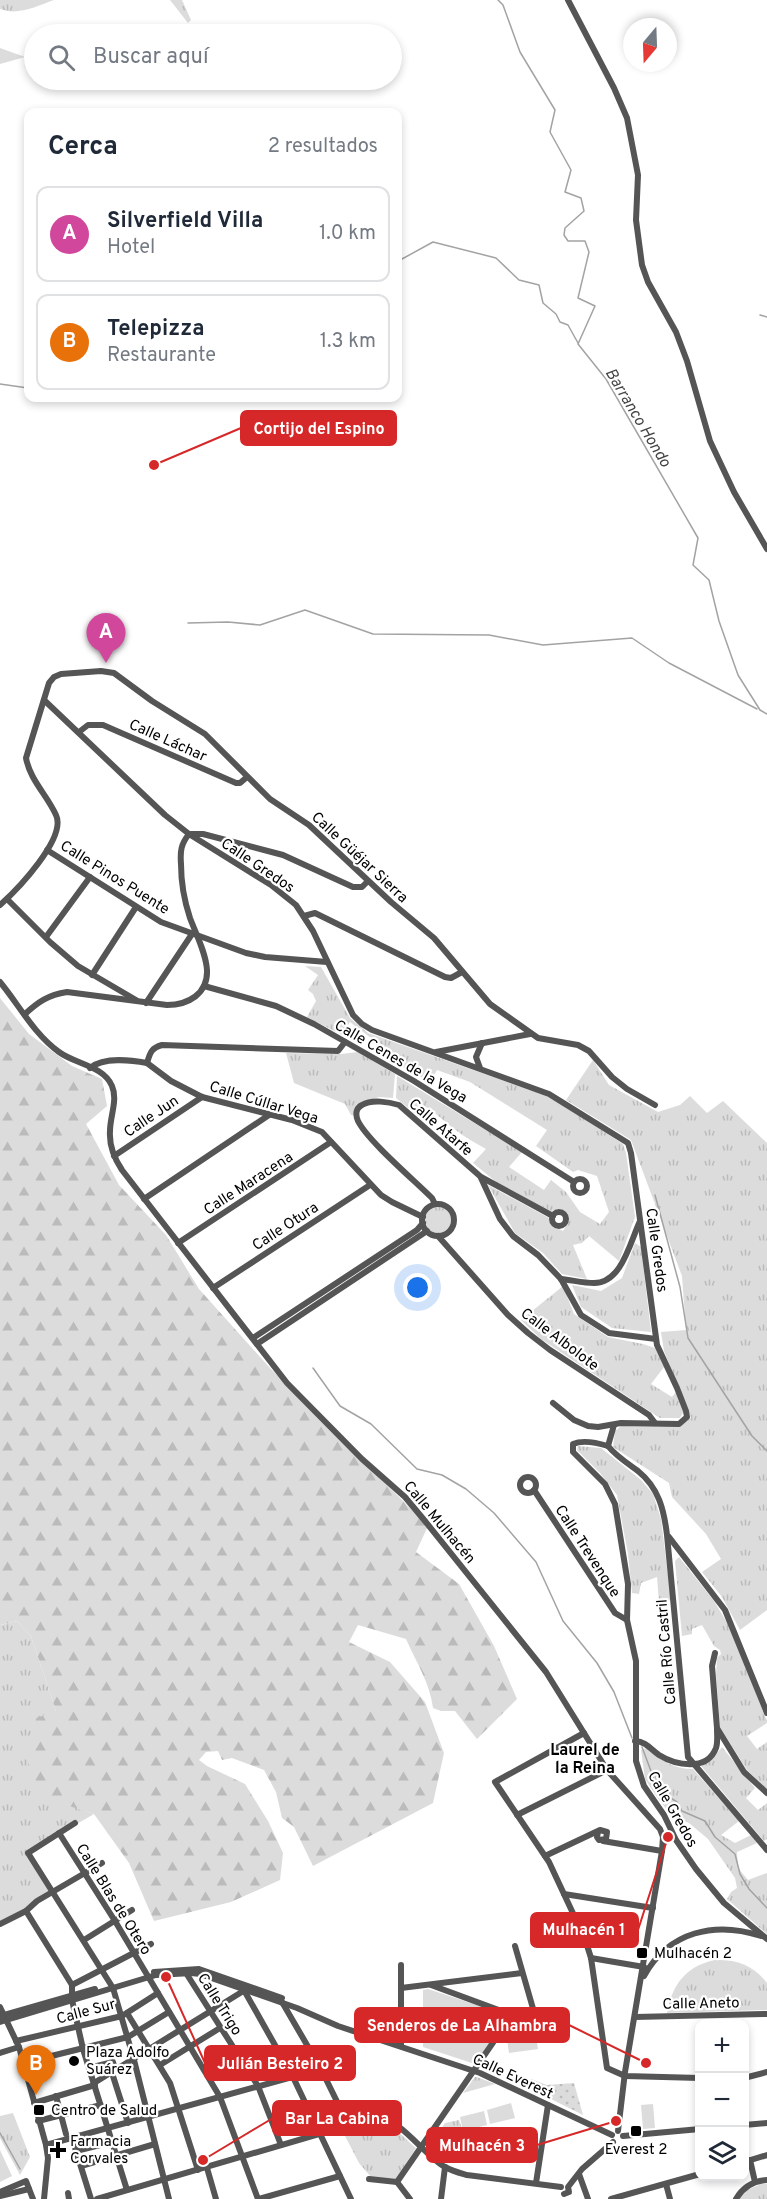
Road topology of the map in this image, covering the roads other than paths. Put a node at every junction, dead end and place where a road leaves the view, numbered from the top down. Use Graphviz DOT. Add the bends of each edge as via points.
graph roads {
  1 [pos="568,0"];
  2 [pos="767,549"];
  3 [pos="44,700"];
  4 [pos="79,732"];
  5 [pos="247,777"];
  6 [pos="189,834"];
  7 [pos="47,850"];
  8 [pos="90,877"];
  9 [pos="368,881"];
  10 [pos="7,899"];
  11 [pos="0,905"];
  12 [pos="136,908"];
  13 [pos="304,916"];
  14 [pos="194,935"];
  15 [pos="46,937"];
  16 [pos="322,952"];
  17 [pos="308,960"];
  18 [pos="327,962"];
  19 [pos="462,972"];
  20 [pos="92,975"];
  21 [pos="0,982"];
  22 [pos="204,986"];
  23 [pos="138,1001"];
  24 [pos="146,1003"];
  25 [pos="25,1014"];
  26 [pos="530,1034"];
  27 [pos="345,1042"];
  28 [pos="482,1043"];
  29 [pos="436,1052"];
  30 [pos="147,1063"];
  31 [pos="90,1068"];
  32 [pos="480,1068"];
  33 [pos="201,1097"];
  34 [pos="655,1106"];
  35 [pos="269,1115"];
  36 [pos="331,1142"];
  37 [pos="114,1156"];
  38 [pos="481,1177"];
  39 [pos="574,1182"];
  40 [pos="370,1185"];
  41 [pos="144,1198"];
  42 [pos="435,1204"];
  43 [pos="554,1215"];
  44 [pos="423,1220"];
  45 [pos="640,1221"];
  46 [pos="427,1231"];
  47 [pos="438,1236"];
  48 [pos="632,1237"];
  49 [pos="644,1240"];
  50 [pos="178,1243"];
  51 [pos="374,1262"];
  52 [pos="561,1279"];
  53 [pos="213,1288"];
  54 [pos="656,1340"];
  55 [pos="255,1341"];
  56 [pos="553,1403"];
  57 [pos="655,1423"];
  58 [pos="614,1425"];
  59 [pos="608,1446"];
  60 [pos="534,1490"];
  61 [pos="667,1535"];
  62 [pos="679,1550"];
  63 [pos="669,1554"];
  64 [pos="627,1620"];
  65 [pos="715,1653"];
  66 [pos="767,1713"];
  67 [pos="717,1728"];
  68 [pos="584,1733"];
  69 [pos="635,1742"];
  70 [pos="716,1745"];
  71 [pos="726,1745"];
  72 [pos="693,1764"];
  73 [pos="607,1770"];
  74 [pos="767,1793"];
  75 [pos="517,1815"];
  76 [pos="75,1823"];
  77 [pos="59,1833"];
  78 [pos="676,1840"];
  79 [pos="662,1848"];
  80 [pos="767,1850"];
  81 [pos="545,1856"];
  82 [pos="102,1863"];
  83 [pos="85,1874"];
  84 [pos="54,1892"];
  85 [pos="564,1894"];
  86 [pos="653,1908"];
  87 [pos="132,1910"];
  88 [pos="26,1911"];
  89 [pos="116,1921"];
  90 [pos="0,1924"];
  91 [pos="766,1938"];
  92 [pos="84,1940"];
  93 [pos="151,1944"];
  94 [pos="515,1946"];
  95 [pos="134,1953"];
  96 [pos="591,1958"];
  97 [pos="401,1965"];
  98 [pos="644,1967"];
  99 [pos="102,1971"];
  100 [pos="186,1973"];
  101 [pos="522,1973"];
  102 [pos="148,1975"];
  103 [pos="642,1979"];
  104 [pos="72,1985"];
  105 [pos="431,1985"];
  106 [pos="112,1986"];
  107 [pos="401,1988"];
  108 [pos="245,1991"];
  109 [pos="158,1993"];
  110 [pos="73,1998"];
  111 [pos="282,2002"];
  112 [pos="0,2007"];
  113 [pos="295,2007"];
  114 [pos="169,2012"];
  115 [pos="211,2012"];
  116 [pos="124,2014"];
  117 [pos="767,2014"];
  118 [pos="512,2015"];
  119 [pos="635,2017"];
  120 [pos="3,2018"];
  121 [pos="78,2028"];
  122 [pos="220,2028"];
  123 [pos="138,2030"];
  124 [pos="180,2031"];
  125 [pos="128,2037"];
  126 [pos="18,2044"];
  127 [pos="190,2046"];
  128 [pos="401,2046"];
  129 [pos="83,2049"];
  130 [pos="150,2049"];
  131 [pos="600,2051"];
  132 [pos="0,2053"];
  133 [pos="605,2058"];
  134 [pos="134,2060"];
  135 [pos="23,2063"];
  136 [pos="160,2066"];
  137 [pos="89,2068"];
  138 [pos="321,2069"];
  139 [pos="475,2071"];
  140 [pos="113,2072"];
  141 [pos="767,2072"];
  142 [pos="31,2073"];
  143 [pos="49,2074"];
  144 [pos="625,2076"];
  145 [pos="293,2077"];
  146 [pos="749,2077"];
  147 [pos="695,2078"];
  148 [pos="95,2084"];
  149 [pos="258,2086"];
  150 [pos="56,2096"];
  151 [pos="220,2097"];
  152 [pos="33,2103"];
  153 [pos="101,2104"];
  154 [pos="548,2105"];
  155 [pos="178,2109"];
  156 [pos="61,2115"];
  157 [pos="148,2118"];
  158 [pos="38,2121"];
  159 [pos="767,2122"];
  160 [pos="128,2123"];
  161 [pos="348,2124"];
  162 [pos="749,2124"];
  163 [pos="108,2129"];
  164 [pos="695,2129"];
  165 [pos="320,2133"];
  166 [pos="621,2133"];
  167 [pos="69,2136"];
  168 [pos="612,2138"];
  169 [pos="155,2144"];
  170 [pos="46,2145"];
  171 [pos="100,2145"];
  172 [pos="281,2145"];
  173 [pos="421,2148"];
  174 [pos="76,2151"];
  175 [pos="767,2155"];
  176 [pos="116,2156"];
  177 [pos="242,2157"];
  178 [pos="749,2160"];
  179 [pos="81,2166"];
  180 [pos="749,2166"];
  181 [pos="445,2167"];
  182 [pos="207,2168"];
  183 [pos="198,2170"];
  184 [pos="579,2174"];
  185 [pos="695,2175"];
  186 [pos="340,2176"];
  187 [pos="165,2180"];
  188 [pos="369,2180"];
  189 [pos="767,2180"];
  190 [pos="397,2182"];
  191 [pos="755,2182"];
  192 [pos="536,2183"];
  193 [pos="666,2184"];
  194 [pos="127,2190"];
  195 [pos="564,2192"];
  196 [pos="0,2194"];
  197 [pos="33,2199"];
  198 [pos="44,2199"];
  199 [pos="91,2199"];
  200 [pos="97,2199"];
  201 [pos="169,2199"];
  202 [pos="216,2199"];
  203 [pos="258,2199"];
  204 [pos="351,2199"];
  205 [pos="410,2199"];
  206 [pos="441,2199"];
  207 [pos="588,2199"];
  208 [pos="611,2199"];
  209 [pos="670,2199"];
  210 [pos="736,2199"];
  1 -- 2 [label="street" via="627,118 638,175 636,220 648,282 676,332 710,441"];
  3 -- 4 [label="street, Calle Gredos"];
  3 -- 5 [label="street, Calle Güéjar Sierra" via="50,683 61,674 114,674 205,734"];
  3 -- 7 [label="street" via="26,758 28,769 57,816 59,826"];
  4 -- 5 [label="street, Calle Láchar" via="88,725 103,725 236,783"];
  4 -- 6 [label="street, Calle Gredos"];
  5 -- 9 [label="street, Calle Güéjar Sierra" via="270,800 309,825"];
  6 -- 9 [label="street" via="203,834 283,855 353,887 362,887"];
  6 -- 13 [label="street, Calle Gredos" via="271,885"];
  6 -- 14 [label="street" via="180,849 181,874"];
  7 -- 8 [label="street, Calle Pinos Puente"];
  7 -- 10 [label="street"];
  8 -- 12 [label="street, Calle Pinos Puente"];
  8 -- 15 [label="street"];
  9 -- 19 [label="street, Calle Güéjar Sierra" via="434,938"];
  10 -- 11 [label="street"];
  10 -- 15 [label="street"];
  12 -- 14 [label="street, Calle Pinos Puente"];
  12 -- 20 [label="street"];
  13 -- 16 [label="street, Calle Gredos"];
  13 -- 19 [label="street" via="315,913 445,977"];
  14 -- 17 [label="street, Calle Pinos Puente" via="246,953"];
  14 -- 22 [label="street" via="207,968"];
  14 -- 24 [label="street"];
  15 -- 20 [label="street"];
  16 -- 17 [label="street"];
  16 -- 18 [label="street, Calle Gredos"];
  17 -- 18 [label="street, Calle Pinos Puente"];
  18 -- 29 [label="street, Calle Gredos" via="353,1015 363,1024"];
  19 -- 26 [label="street, Calle Güéjar Sierra" via="490,1004"];
  20 -- 23 [label="street"];
  21 -- 25 [label="street, Calle Mulhacén"];
  22 -- 24 [label="street" via="190,1001 179,1005"];
  22 -- 27 [label="street, Calle Cenes de la Vega" via="276,1006"];
  23 -- 24 [label="street"];
  23 -- 25 [label="street" via="67,993 47,997"];
  25 -- 31 [label="street, Calle Mulhacén" via="49,1044"];
  26 -- 28 [label="street"];
  26 -- 34 [label="street, Calle Güéjar Sierra" via="589,1051 612,1077"];
  27 -- 30 [label="street" via="338,1051 162,1046 155,1047"];
  27 -- 39 [label="street, Calle Cenes de la Vega"];
  28 -- 29 [label="street"];
  28 -- 32 [label="street" via="477,1057"];
  29 -- 32 [label="street, Calle Gredos"];
  30 -- 31 [label="street" via="96,1062"];
  30 -- 33 [label="street, Calle Cúllar Vega"];
  31 -- 37 [label="street, Calle Mulhacén" via="101,1072 112,1085 115,1096 110,1145"];
  32 -- 45 [label="street, Calle Gredos" via="549,1094 623,1138 632,1153"];
  33 -- 35 [label="street, Calle Cúllar Vega"];
  33 -- 37 [label="street, Calle Jun"];
  35 -- 36 [label="street, Calle Cúllar Vega" via="322,1132"];
  35 -- 41 [label="street"];
  36 -- 40 [label="street, Calle Cúllar Vega"];
  36 -- 50 [label="street, Calle Maracena"];
  37 -- 41 [label="street, Calle Mulhacén"];
  38 -- 42 [label="street, Calle Atarfe" via="399,1105 360,1105 357,1117 367,1134"];
  38 -- 43 [label="street, Calle Atarfe"];
  38 -- 52 [label="street" via="500,1220"];
  40 -- 44 [label="street, Calle Cúllar Vega"];
  40 -- 53 [label="street, Calle Otura"];
  41 -- 50 [label="street, Calle Mulhacén"];
  42 -- 44 [label="street" via="427,1209"];
  42 -- 47 [label="street" via="446,1206 454,1219 448,1233"];
  44 -- 46 [label="street"];
  44 -- 51 [label="street" via="417,1230"];
  45 -- 48 [label="street"];
  45 -- 49 [label="street, Calle Gredos"];
  46 -- 47 [label="street"];
  46 -- 51 [label="street"];
  47 -- 57 [label="street, Calle Albolote" via="528,1333 649,1415"];
  48 -- 49 [label="street"];
  48 -- 52 [label="street" via="618,1269 608,1280 594,1283"];
  49 -- 54 [label="street, Calle Gredos"];
  50 -- 53 [label="street, Calle Mulhacén"];
  51 -- 55 [label="street"];
  52 -- 54 [label="street" via="581,1315 609,1333"];
  53 -- 55 [label="street, Calle Mulhacén"];
  54 -- 57 [label="street, Calle Gredos" via="687,1417 679,1424"];
  55 -- 68 [label="street, Calle Mulhacén" via="295,1391 405,1497 535,1657"];
  56 -- 58 [label="street, Calle Gredos" via="582,1424"];
  57 -- 58 [label="street, Calle Gredos"];
  58 -- 59 [label="street"];
  59 -- 61 [label="street, Calle Río Castril" via="656,1492"];
  59 -- 64 [label="street, Calle Gredos" via="577,1442 572,1447 604,1484 615,1504 628,1584"];
  60 -- 64 [label="street, Calle Trevenque" via="615,1613"];
  61 -- 62 [label="street"];
  61 -- 63 [label="street, Calle Río Castril"];
  62 -- 63 [label="street"];
  62 -- 66 [label="street" via="725,1610"];
  63 -- 72 [label="street, Calle Río Castril" via="685,1743"];
  64 -- 69 [label="street, Calle Gredos" via="636,1661"];
  65 -- 67 [label="street" via="712,1666"];
  67 -- 70 [label="street"];
  67 -- 71 [label="street"];
  68 -- 73 [label="street, Calle Mulhacén"];
  68 -- 75 [label="street" via="495,1782"];
  69 -- 72 [label="street" via="642,1742 668,1760"];
  69 -- 78 [label="street, Calle Gredos" via="638,1774"];
  70 -- 71 [label="street"];
  70 -- 72 [label="street" via="711,1756"];
  71 -- 74 [label="street" via="744,1772"];
  72 -- 80 [label="street, Calle Río Castril"];
  73 -- 75 [label="street"];
  73 -- 79 [label="street, Calle Mulhacén" via="660,1829"];
  75 -- 81 [label="street"];
  76 -- 77 [label="street"];
  77 -- 83 [label="street, Calle Blas de Otero"];
  77 -- 84 [label="street" via="28,1853"];
  78 -- 79 [label="street" via="669,1840"];
  78 -- 91 [label="street, Calle Gredos" via="710,1888"];
  79 -- 81 [label="street" via="603,1840 597,1838 597,1832"];
  79 -- 86 [label="street"];
  81 -- 85 [label="street"];
  82 -- 83 [label="street"];
  83 -- 84 [label="street"];
  83 -- 89 [label="street, Calle Blas de Otero"];
  84 -- 88 [label="street"];
  84 -- 92 [label="street"];
  85 -- 86 [label="street"];
  85 -- 96 [label="street"];
  86 -- 98 [label="street"];
  87 -- 89 [label="street"];
  88 -- 90 [label="street"];
  88 -- 104 [label="street"];
  89 -- 92 [label="street"];
  89 -- 95 [label="street, Calle Blas de Otero"];
  91 -- 103 [label="street" via="723,1928 691,1933 659,1956"];
  92 -- 99 [label="street"];
  93 -- 95 [label="street"];
  94 -- 101 [label="street"];
  95 -- 99 [label="street"];
  95 -- 102 [label="street, Calle Blas de Otero"];
  96 -- 98 [label="street"];
  96 -- 133 [label="street"];
  97 -- 107 [label="street"];
  98 -- 103 [label="street"];
  99 -- 104 [label="street"];
  99 -- 106 [label="street"];
  100 -- 102 [label="street"];
  100 -- 108 [label="street" via="200,1974"];
  100 -- 115 [label="street, Calle Trigo"];
  101 -- 105 [label="street"];
  101 -- 118 [label="street" via="534,2012"];
  102 -- 106 [label="street"];
  102 -- 109 [label="street, Calle Blas de Otero"];
  102 -- 113 [label="street" via="164,1970 199,1969 277,1996"];
  103 -- 119 [label="street"];
  104 -- 110 [label="street"];
  105 -- 107 [label="street"];
  105 -- 118 [label="street"];
  106 -- 110 [label="street"];
  106 -- 116 [label="street"];
  107 -- 128 [label="street"];
  108 -- 111 [label="street"];
  108 -- 115 [label="street"];
  108 -- 145 [label="street"];
  109 -- 114 [label="street, Calle Blas de Otero"];
  109 -- 116 [label="street, Calle Sur"];
  110 -- 120 [label="street"];
  110 -- 121 [label="street"];
  111 -- 113 [label="street"];
  111 -- 138 [label="street"];
  112 -- 120 [label="street"];
  113 -- 128 [label="street, Calle Everest"];
  114 -- 123 [label="street"];
  114 -- 124 [label="street, Calle Blas de Otero"];
  115 -- 122 [label="street, Calle Trigo"];
  115 -- 124 [label="street"];
  116 -- 121 [label="street, Calle Sur"];
  116 -- 123 [label="street"];
  116 -- 125 [label="street"];
  117 -- 119 [label="street, Calle Aneto"];
  118 -- 139 [label="street"];
  119 -- 144 [label="street"];
  120 -- 126 [label="street"];
  121 -- 126 [label="street, Calle Sur"];
  121 -- 129 [label="street"];
  122 -- 127 [label="street"];
  122 -- 149 [label="street, Calle Trigo"];
  123 -- 125 [label="street"];
  123 -- 130 [label="street"];
  124 -- 127 [label="street, Calle Blas de Otero"];
  124 -- 130 [label="street"];
  125 -- 129 [label="street"];
  125 -- 134 [label="street"];
  126 -- 132 [label="street, Calle Sur"];
  126 -- 135 [label="street"];
  127 -- 136 [label="street"];
  127 -- 151 [label="street, Calle Blas de Otero"];
  128 -- 139 [label="street, Calle Everest"];
  129 -- 135 [label="street"];
  129 -- 137 [label="street"];
  130 -- 134 [label="street"];
  130 -- 136 [label="street"];
  131 -- 133 [label="street"];
  133 -- 144 [label="street" via="607,2068"];
  134 -- 140 [label="street"];
  134 -- 157 [label="street"];
  135 -- 142 [label="street"];
  136 -- 155 [label="street"];
  137 -- 140 [label="street" via="113,2062"];
  137 -- 148 [label="street"];
  138 -- 145 [label="street"];
  138 -- 161 [label="street"];
  139 -- 154 [label="street, Calle Everest"];
  139 -- 173 [label="street"];
  140 -- 148 [label="street"];
  140 -- 160 [label="street"];
  141 -- 146 [label="street"];
  142 -- 143 [label="street" via="44,2070"];
  142 -- 152 [label="street"];
  144 -- 147 [label="street"];
  144 -- 166 [label="street"];
  145 -- 149 [label="street"];
  145 -- 165 [label="street"];
  148 -- 150 [label="street"];
  148 -- 153 [label="street"];
  149 -- 151 [label="street"];
  149 -- 172 [label="street, Calle Trigo"];
  150 -- 152 [label="street"];
  150 -- 156 [label="street"];
  151 -- 155 [label="street"];
  151 -- 177 [label="street, Calle Blas de Otero"];
  152 -- 158 [label="street"];
  153 -- 156 [label="street"];
  153 -- 163 [label="street"];
  154 -- 168 [label="street, Calle Everest"];
  154 -- 192 [label="street"];
  155 -- 157 [label="street"];
  155 -- 183 [label="street"];
  156 -- 158 [label="street"];
  156 -- 167 [label="street"];
  157 -- 160 [label="street"];
  157 -- 169 [label="street"];
  158 -- 170 [label="street"];
  159 -- 162 [label="street"];
  160 -- 163 [label="street"];
  161 -- 165 [label="street"];
  161 -- 173 [label="street" via="382,2117 391,2120"];
  163 -- 167 [label="street"];
  163 -- 176 [label="street"];
  164 -- 166 [label="street"];
  165 -- 172 [label="street"];
  165 -- 186 [label="street"];
  166 -- 168 [label="street"];
  167 -- 170 [label="street"];
  167 -- 174 [label="street"];
  168 -- 184 [label="street"];
  169 -- 176 [label="street"];
  169 -- 187 [label="street"];
  170 -- 198 [label="street"];
  171 -- 174 [label="street"];
  172 -- 177 [label="street"];
  173 -- 181 [label="street"];
  173 -- 190 [label="street"];
  174 -- 179 [label="street"];
  175 -- 178 [label="street"];
  176 -- 179 [label="street"];
  176 -- 194 [label="street"];
  177 -- 182 [label="street"];
  177 -- 203 [label="street, Calle Blas de Otero"];
  179 -- 199 [label="street"];
  180 -- 191 [label="street"];
  181 -- 192 [label="street" via="467,2175"];
  181 -- 206 [label="street"];
  182 -- 183 [label="street"];
  182 -- 202 [label="street"];
  183 -- 187 [label="street"];
  184 -- 195 [label="street"];
  184 -- 207 [label="street"];
  185 -- 193 [label="street"];
  186 -- 203 [label="street"];
  186 -- 204 [label="street"];
  187 -- 194 [label="street"];
  187 -- 201 [label="street"];
  188 -- 190 [label="street"];
  189 -- 191 [label="street"];
  190 -- 205 [label="street"];
  191 -- 210 [label="street"];
  192 -- 195 [label="street"];
  193 -- 208 [label="street"];
  193 -- 209 [label="street"];
  194 -- 200 [label="street"];
  196 -- 197 [label="street" via="26,2181"];
}
